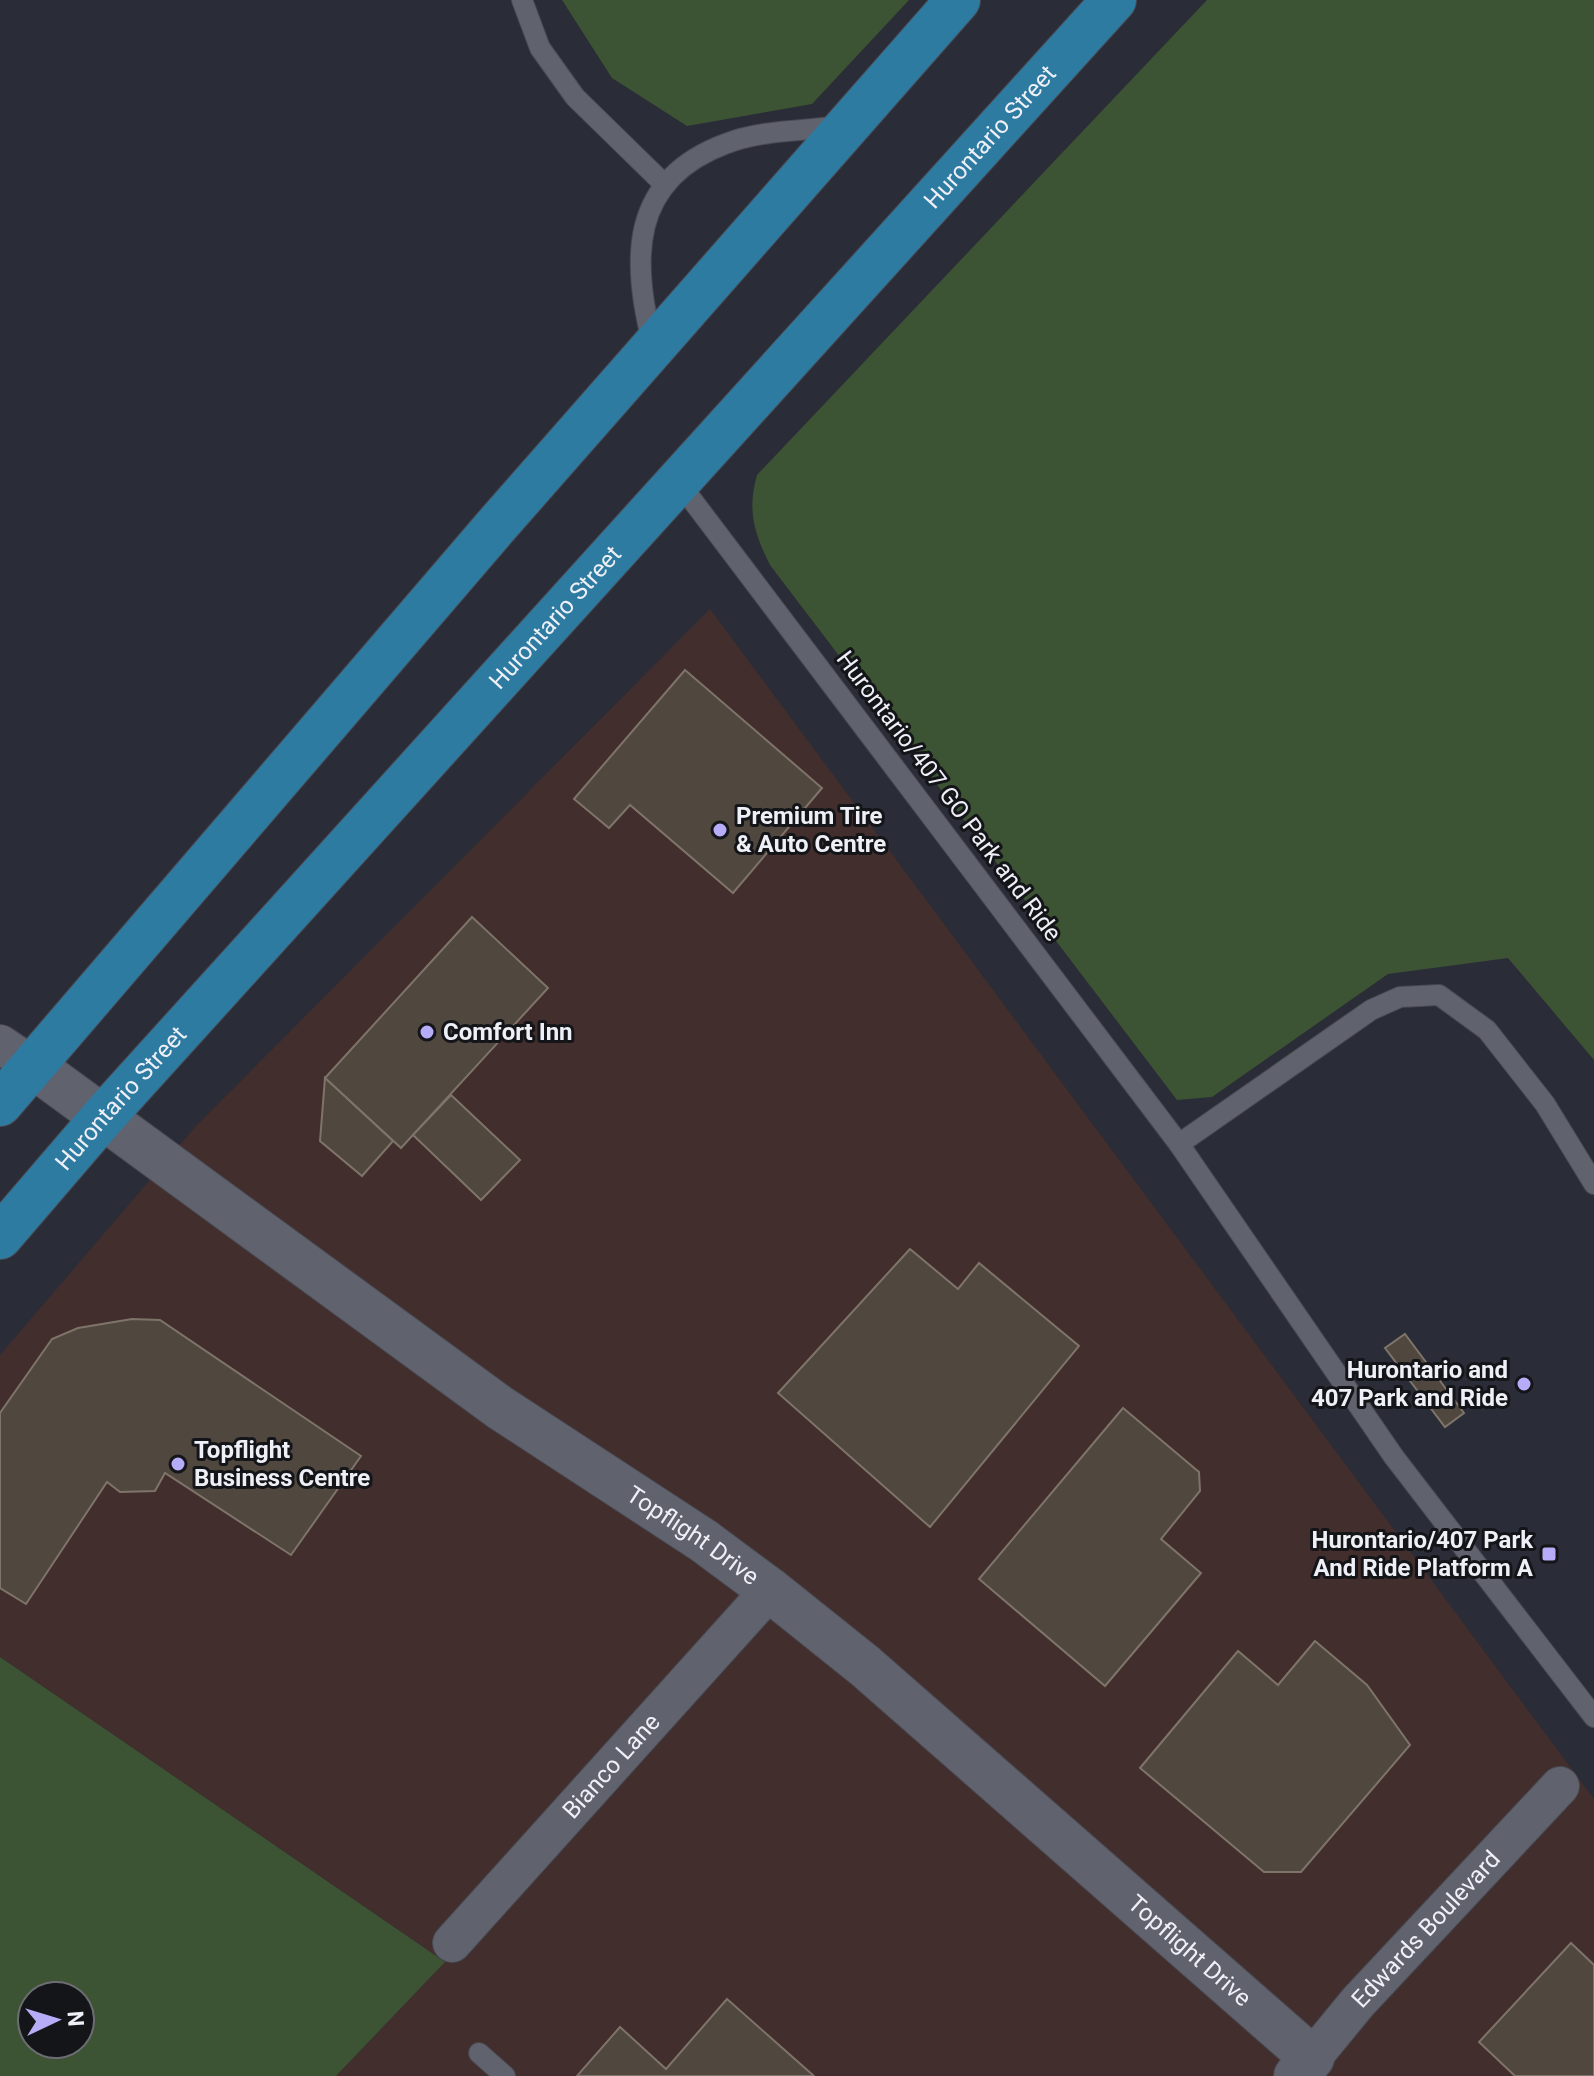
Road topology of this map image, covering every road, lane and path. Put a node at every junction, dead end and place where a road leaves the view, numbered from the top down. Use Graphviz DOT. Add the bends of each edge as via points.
graph roads {
  1 [pos="522,0"];
  2 [pos="958,0"];
  3 [pos="1114,0"];
  4 [pos="845,126"];
  5 [pos="665,185"];
  6 [pos="653,345"];
  7 [pos="677,480"];
  8 [pos="16,1055"];
  9 [pos="0,1104"];
  10 [pos="103,1117"];
  11 [pos="1179,1144"];
  12 [pos="1594,1184"];
  13 [pos="0,1237"];
  14 [pos="770,1590"];
  15 [pos="1594,1717"];
  16 [pos="1560,1786"];
  17 [pos="452,1943"];
  18 [pos="479,2053"];
  19 [pos="1304,2067"];
  20 [pos="505,2076"];
  1 -- 5 [label="lane" via="540,48 575,97"];
  2 -- 4 [label="main road"];
  3 -- 7 [label="main road, Hurontario Street"];
  4 -- 5 [label="lane" via="726,143 693,160"];
  4 -- 6 [label="main road"];
  5 -- 6 [label="lane" via="646,219 638,258 640,297"];
  6 -- 8 [label="main road"];
  7 -- 10 [label="main road, Hurontario Street"];
  7 -- 11 [label="lane, Hurontario/407 GO Park and Ride"];
  8 -- 9 [label="main road"];
  8 -- 10 [label="street, Topflight Drive"];
  10 -- 13 [label="main road, Hurontario Street"];
  10 -- 14 [label="street, Topflight Drive" via="499,1407"];
  11 -- 12 [label="lane" via="1371,1010 1400,997 1439,995 1487,1030 1545,1104"];
  11 -- 15 [label="lane, Hurontario/407 GO Park and Ride" via="1394,1457"];
  14 -- 17 [label="street, Bianco Lane"];
  14 -- 19 [label="street, Topflight Drive" via="877,1676"];
  16 -- 19 [label="street, Edwards Boulevard"];
  18 -- 20 [label="lane"];
}
